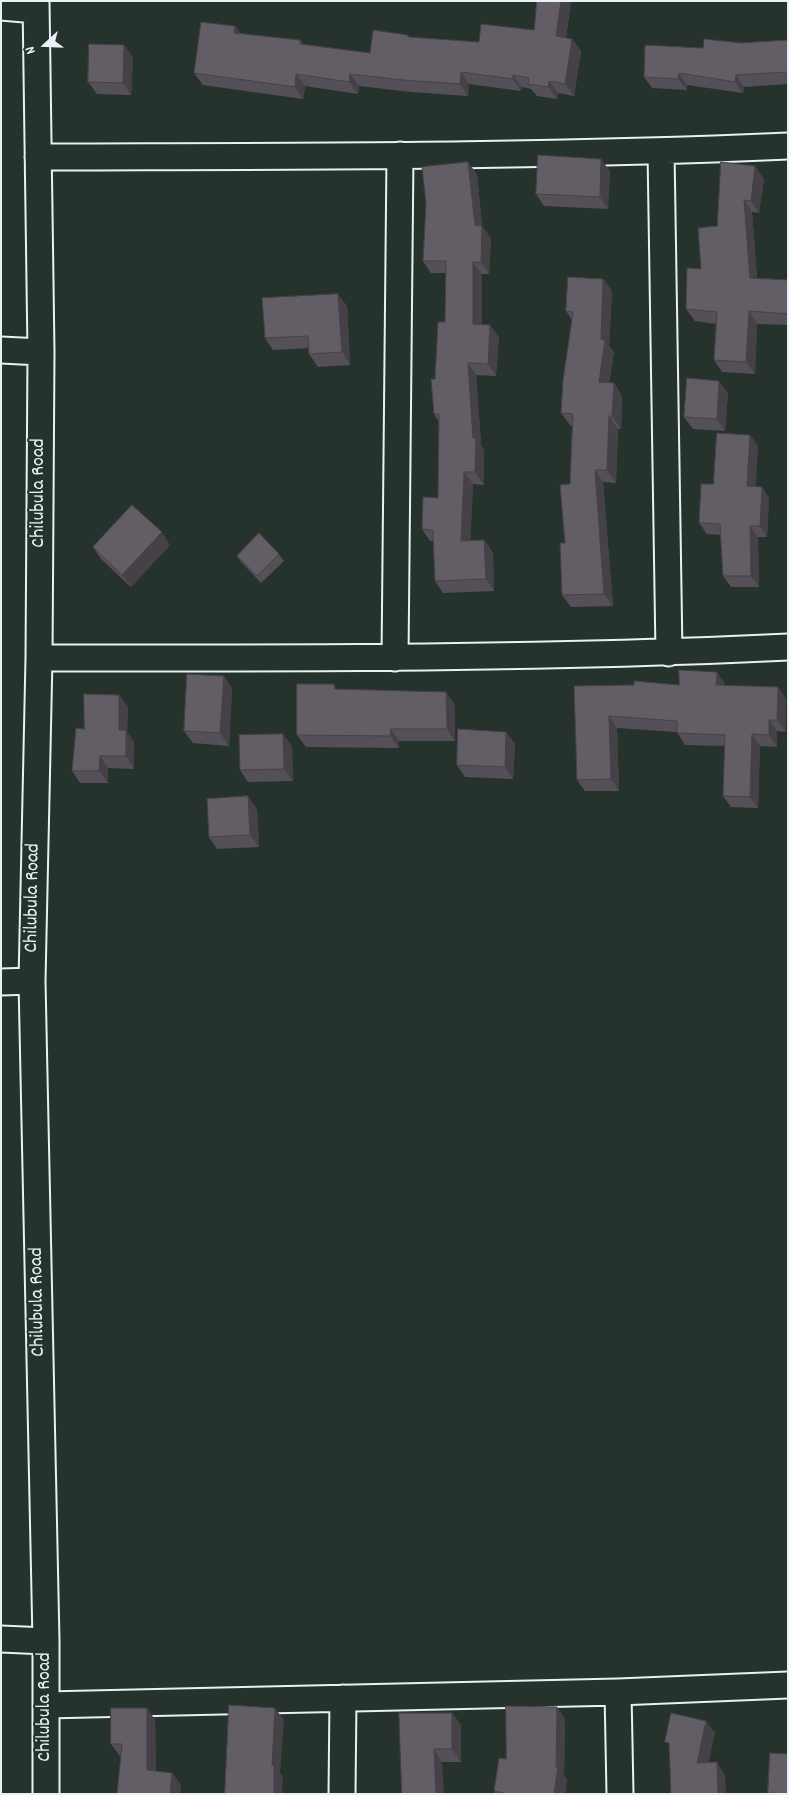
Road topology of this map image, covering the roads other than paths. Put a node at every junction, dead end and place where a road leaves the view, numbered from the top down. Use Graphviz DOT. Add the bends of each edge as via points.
graph roads {
  1 [pos="36,6"];
  2 [pos="1,7"];
  3 [pos="788,146"];
  4 [pos="661,152"];
  5 [pos="400,155"];
  6 [pos="38,157"];
  7 [pos="1,350"];
  8 [pos="41,352"];
  9 [pos="788,647"];
  10 [pos="669,653"];
  11 [pos="39,658"];
  12 [pos="395,658"];
  13 [pos="32,981"];
  14 [pos="1,982"];
  15 [pos="1,1639"];
  16 [pos="46,1641"];
  17 [pos="788,1685"];
  18 [pos="618,1692"];
  19 [pos="343,1698"];
  20 [pos="46,1705"];
  21 [pos="46,1794"];
  22 [pos="342,1794"];
  23 [pos="620,1794"];
  1 -- 2 [label="street"];
  1 -- 6 [label="street, Chilubula Road"];
  3 -- 4 [label="street"];
  4 -- 5 [label="street"];
  4 -- 10 [label="street"];
  5 -- 6 [label="street"];
  5 -- 12 [label="street"];
  6 -- 8 [label="street, Chilubula Road"];
  7 -- 8 [label="street"];
  8 -- 11 [label="street, Chilubula Road"];
  9 -- 10 [label="street"];
  10 -- 12 [label="street"];
  11 -- 12 [label="street"];
  11 -- 13 [label="street, Chilubula Road"];
  13 -- 14 [label="street"];
  13 -- 16 [label="street, Chilubula Road"];
  15 -- 16 [label="street"];
  16 -- 20 [label="street, Chilubula Road"];
  17 -- 18 [label="street"];
  18 -- 19 [label="street"];
  18 -- 23 [label="street"];
  19 -- 20 [label="street"];
  19 -- 22 [label="street"];
  20 -- 21 [label="street, Chilubula Road"];
}
